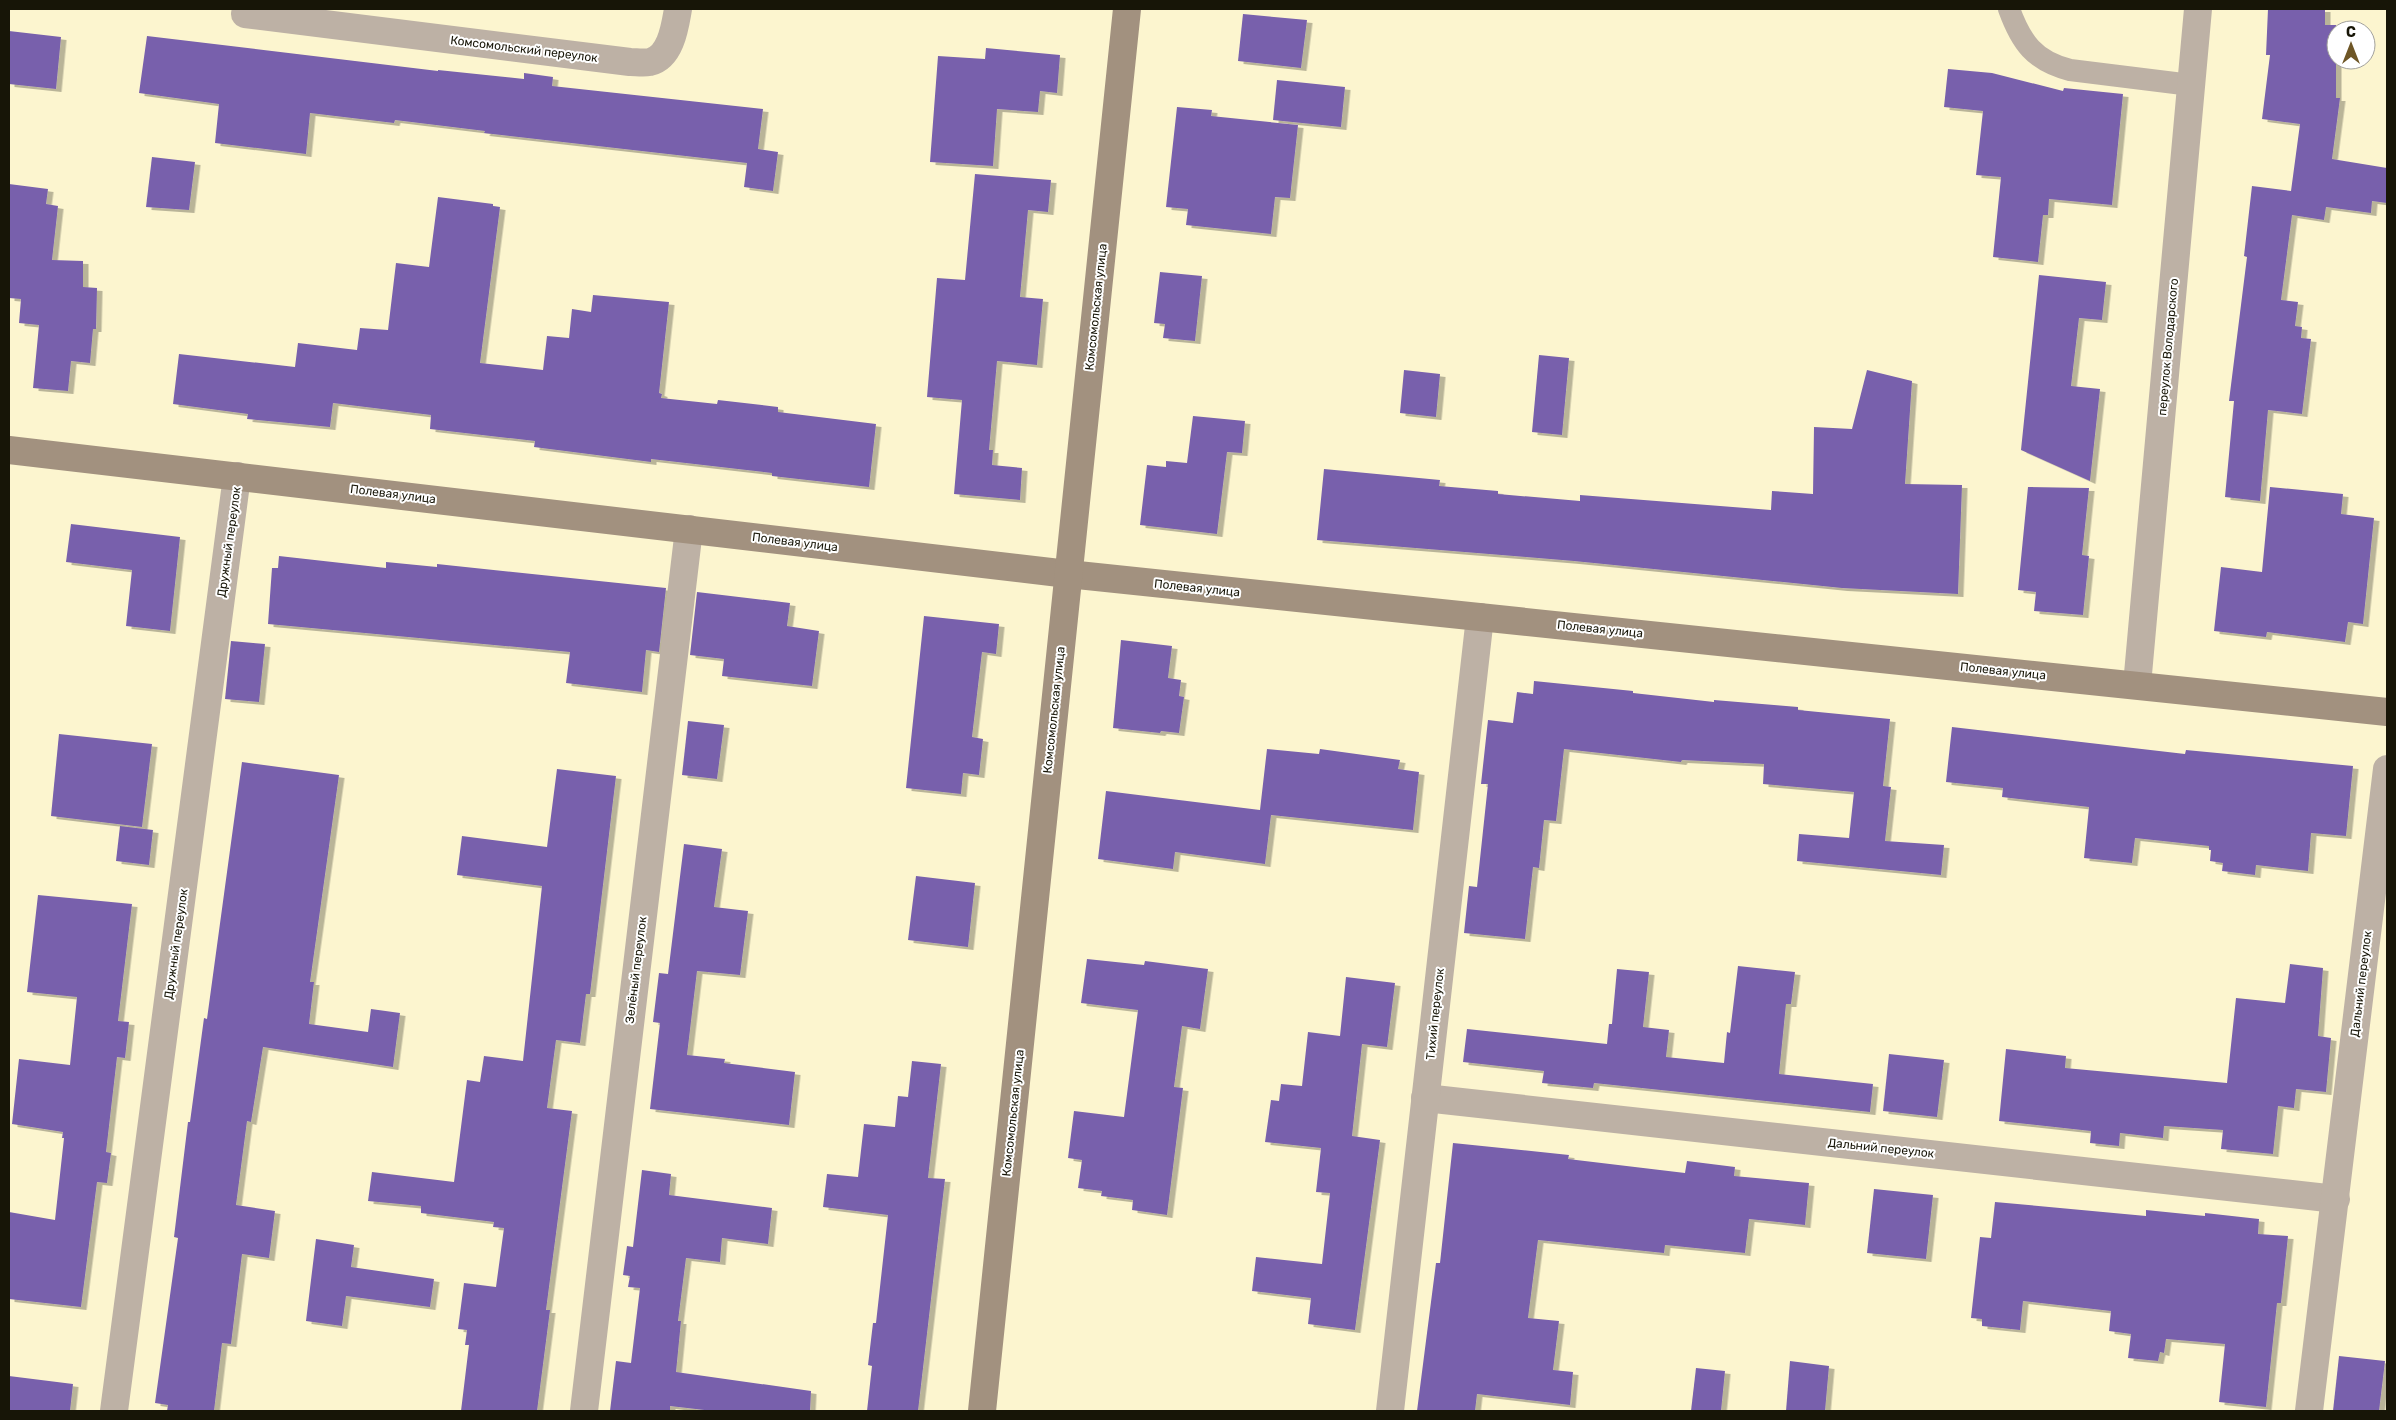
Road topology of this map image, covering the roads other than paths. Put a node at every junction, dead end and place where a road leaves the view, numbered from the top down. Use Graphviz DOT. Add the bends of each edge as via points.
graph roads {
  1 [pos="678,9"];
  2 [pos="1127,9"];
  3 [pos="2009,9"];
  4 [pos="2198,9"];
  5 [pos="245,14"];
  6 [pos="336,17"];
  7 [pos="2191,85"];
  8 [pos="9,450"];
  9 [pos="237,476"];
  10 [pos="689,529"];
  11 [pos="1068,574"];
  12 [pos="1480,617"];
  13 [pos="2137,685"];
  14 [pos="2387,712"];
  15 [pos="2387,769"];
  16 [pos="1426,1098"];
  17 [pos="2336,1199"];
  18 [pos="114,1411"];
  19 [pos="584,1411"];
  20 [pos="982,1411"];
  21 [pos="1390,1411"];
  22 [pos="2309,1411"];
  1 -- 6 [label="street, Комсомольский переулок" via="675,30 666,50 651,62 620,61"];
  2 -- 11 [label="main road, Комсомольская улица"];
  3 -- 7 [label="lane" via="2027,45 2040,58 2055,66"];
  4 -- 7 [label="street, переулок Володарского"];
  5 -- 6 [label="street, Комсомольский переулок"];
  7 -- 13 [label="street, переулок Володарского"];
  8 -- 9 [label="main road, Полевая улица"];
  9 -- 10 [label="main road, Полевая улица"];
  9 -- 18 [label="street, Дружный переулок"];
  10 -- 11 [label="main road, Полевая улица"];
  10 -- 19 [label="street, Зелёный переулок"];
  11 -- 12 [label="main road, Полевая улица"];
  11 -- 20 [label="main road, Комсомольская улица"];
  12 -- 13 [label="main road, Полевая улица"];
  12 -- 16 [label="street, Тихий переулок"];
  13 -- 14 [label="main road, Полевая улица"];
  15 -- 17 [label="street, Дальний переулок"];
  16 -- 17 [label="street, Дальний переулок"];
  16 -- 21 [label="street, Тихий переулок"];
  17 -- 22 [label="street, Дальний переулок"];
}
